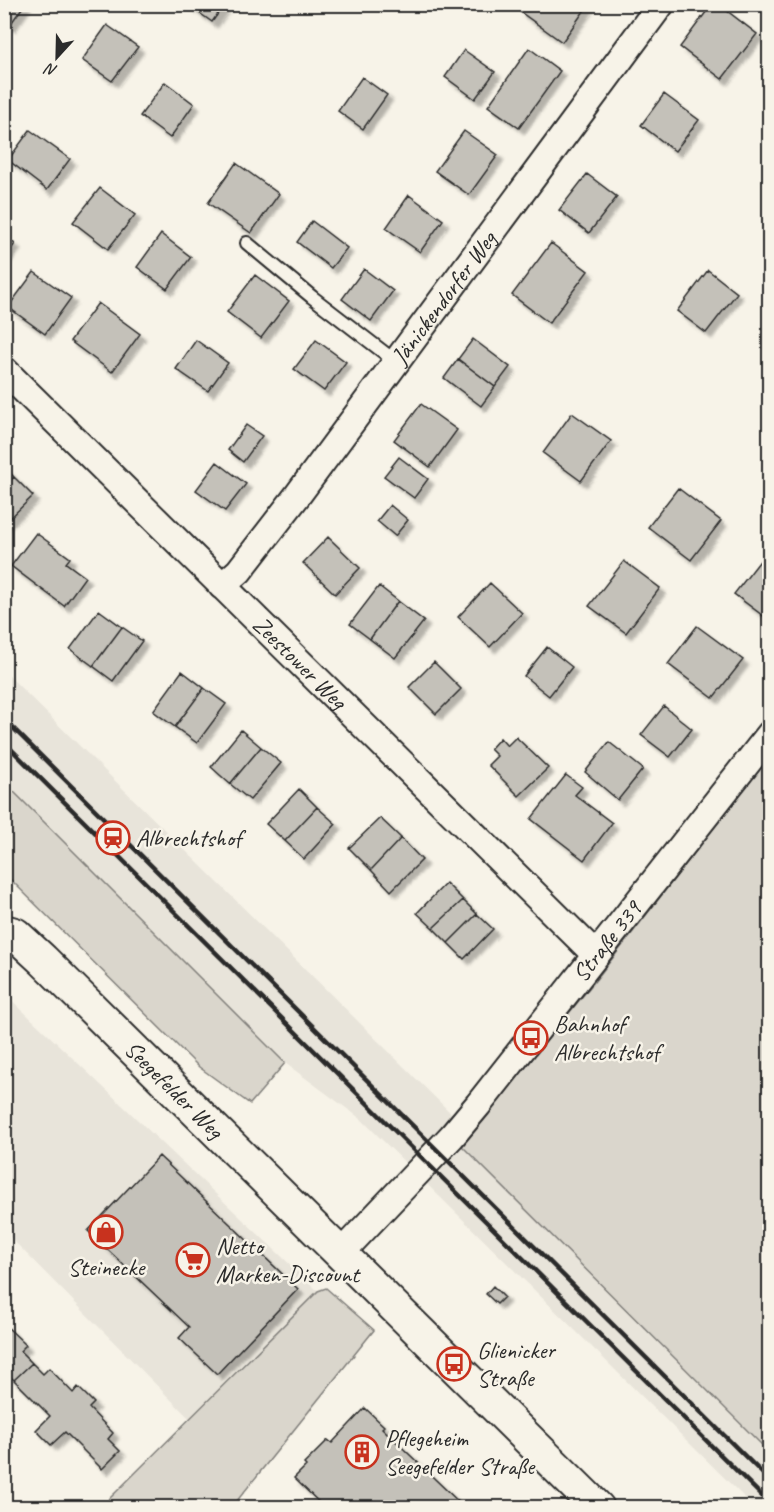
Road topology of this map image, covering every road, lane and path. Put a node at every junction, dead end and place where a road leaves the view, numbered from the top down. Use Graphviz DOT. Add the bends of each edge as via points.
graph roads {
  1 [pos="661,4"];
  2 [pos="247,243"];
  3 [pos="395,361"];
  4 [pos="4,370"];
  5 [pos="222,586"];
  6 [pos="770,734"];
  7 [pos="4,931"];
  8 [pos="595,954"];
  9 [pos="340,1252"];
  10 [pos="598,1508"];
  1 -- 3 [label="street, Jänickendorfer Weg"];
  2 -- 3 [label="lane"];
  3 -- 5 [label="street, Jänickendorfer Weg" via="239,571"];
  4 -- 5 [label="street, Zeestower Weg"];
  5 -- 8 [label="street, Zeestower Weg"];
  6 -- 8 [label="street, Straße 339"];
  7 -- 9 [label="street, Seegefelder Weg" via="15,934 43,960"];
  8 -- 9 [label="street, Straße 339" via="452,1136"];
  9 -- 10 [label="street, Seegefelder Weg"];
}
